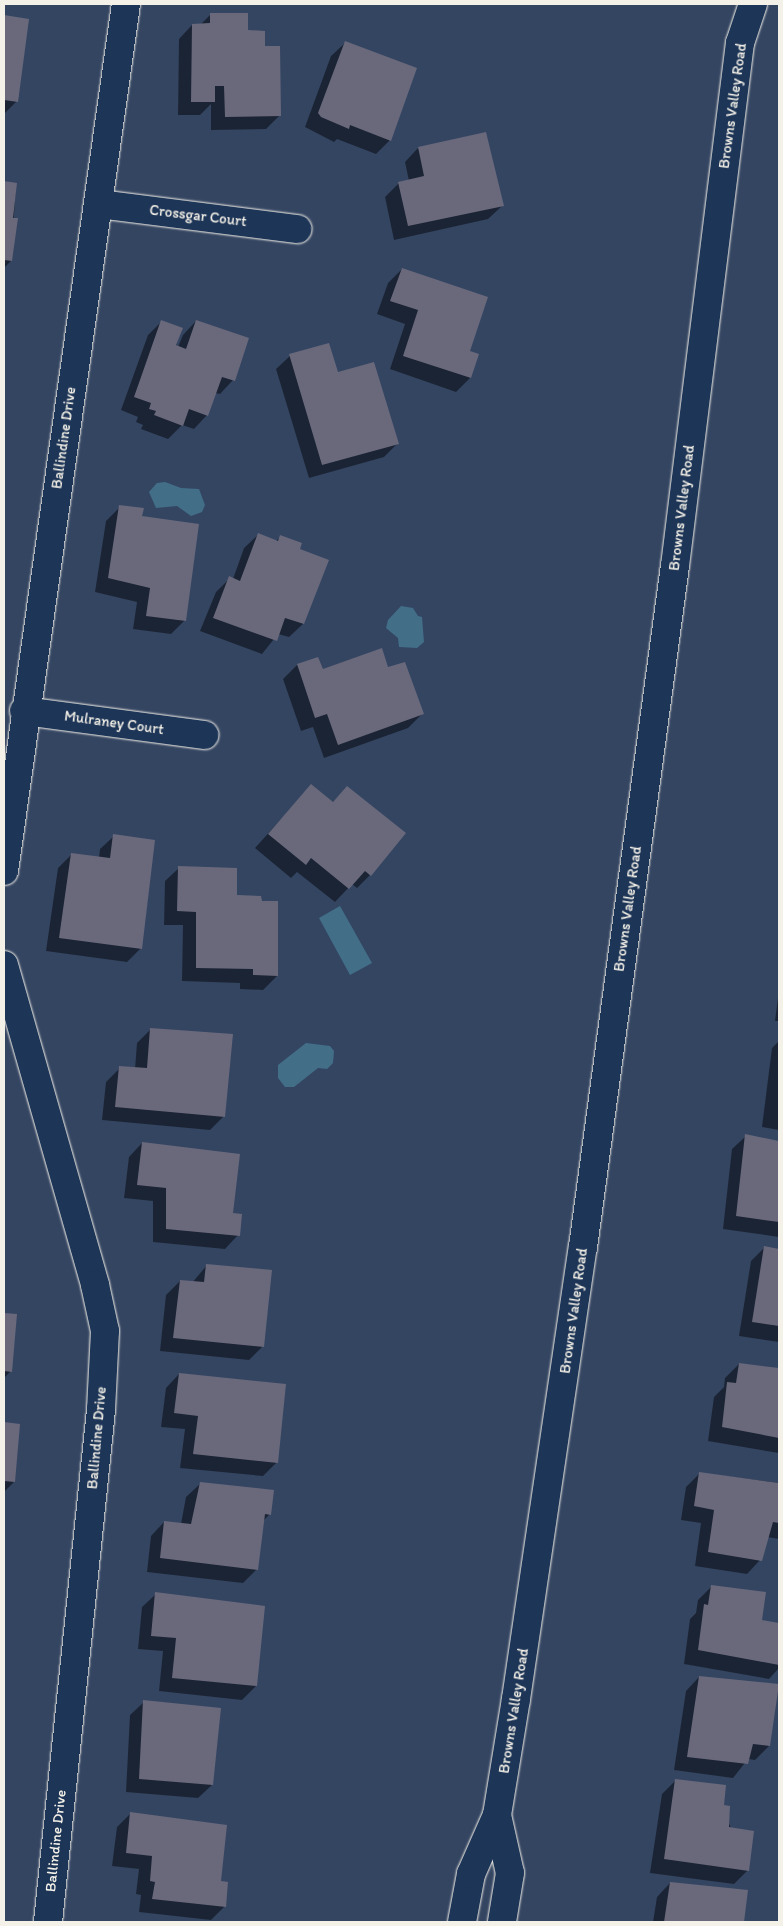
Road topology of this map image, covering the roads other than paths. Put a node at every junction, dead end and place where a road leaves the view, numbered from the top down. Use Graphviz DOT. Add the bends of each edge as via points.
graph roads {
  1 [pos="126,4"];
  2 [pos="753,4"];
  3 [pos="99,204"];
  4 [pos="297,229"];
  5 [pos="24,711"];
  6 [pos="204,735"];
  7 [pos="4,872"];
  8 [pos="4,965"];
  9 [pos="497,1815"];
  10 [pos="464,1913"];
  11 [pos="48,1922"];
  12 [pos="446,1922"];
  13 [pos="502,1922"];
  1 -- 3 [label="street, Ballindine Drive"];
  2 -- 9 [label="street, Browns Valley Road" via="740,43 675,566 584,1237"];
  3 -- 4 [label="street, Crossgar Court"];
  3 -- 5 [label="street, Ballindine Drive"];
  5 -- 6 [label="street, Mulraney Court"];
  5 -- 7 [label="street, Ballindine Drive"];
  8 -- 11 [label="street, Ballindine Drive" via="95,1285 105,1331 101,1410"];
  9 -- 10 [label="street, Browns Valley Road" via="471,1874"];
  9 -- 13 [label="street, Browns Valley Road" via="510,1872"];
  10 -- 12 [label="street"];
}
